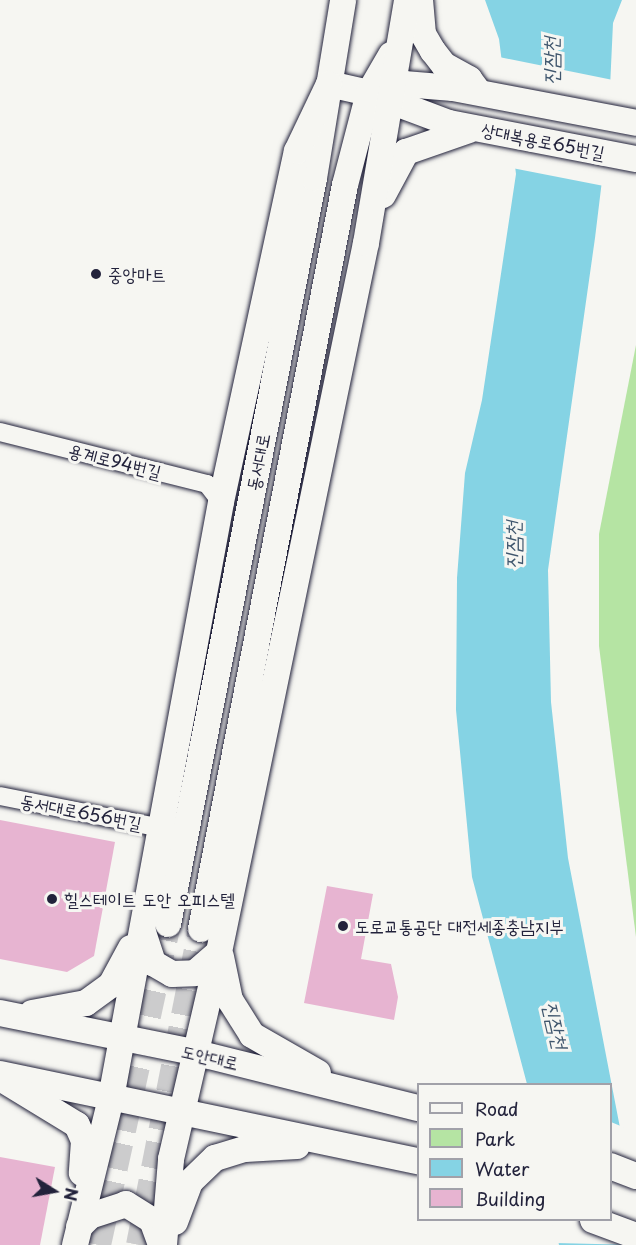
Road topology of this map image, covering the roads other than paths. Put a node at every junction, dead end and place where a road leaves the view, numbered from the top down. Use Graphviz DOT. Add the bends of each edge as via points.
graph roads {
  1 [pos="343,0"];
  2 [pos="411,3"];
  3 [pos="329,84"];
  4 [pos="382,93"];
  5 [pos="480,93"];
  6 [pos="636,123"];
  7 [pos="459,129"];
  8 [pos="636,159"];
  9 [pos="366,243"];
  10 [pos="0,432"];
  11 [pos="221,502"];
  12 [pos="0,796"];
  13 [pos="162,828"];
  14 [pos="168,924"];
  15 [pos="142,928"];
  16 [pos="201,929"];
  17 [pos="219,951"];
  18 [pos="1,1013"];
  19 [pos="123,1038"];
  20 [pos="193,1052"];
  21 [pos="0,1076"];
  22 [pos="344,1088"];
  23 [pos="111,1098"];
  24 [pos="417,1108"];
  25 [pos="181,1113"];
  26 [pos="343,1145"];
  27 [pos="417,1161"];
  28 [pos="612,1167"];
  29 [pos="636,1176"];
  30 [pos="596,1221"];
  31 [pos="77,1236"];
  32 [pos="636,1236"];
  33 [pos="164,1245"];
  1 -- 3 [label="street, 동서대로"];
  2 -- 4 [label="street, 동서대로"];
  2 -- 5 [label="street" via="433,51 444,65 469,79"];
  3 -- 4 [label="street"];
  3 -- 11 [label="street" via="297,151"];
  3 -- 14 [label="street, 동서대로"];
  4 -- 5 [label="street, 상대복용로65번길" via="453,88"];
  4 -- 7 [label="street, 상대복용로65번길"];
  4 -- 9 [label="street"];
  4 -- 16 [label="street, 동서대로" via="345,185"];
  5 -- 6 [label="street, 상대복용로65번길"];
  7 -- 8 [label="street, 상대복용로65번길"];
  7 -- 9 [label="street" via="414,147 397,162"];
  9 -- 17 [label="street"];
  10 -- 11 [label="street, 용계로94번길" via="207,484"];
  11 -- 13 [label="street"];
  12 -- 13 [label="street, 동서대로656번길"];
  13 -- 15 [label="street"];
  15 -- 17 [label="street" via="153,963 172,974 195,973"];
  15 -- 18 [label="street" via="111,985 86,1003 46,1012"];
  15 -- 19 [label="street"];
  17 -- 20 [label="street"];
  17 -- 22 [label="street" via="230,1000 252,1035"];
  18 -- 19 [label="street, 도안대로"];
  19 -- 20 [label="street, 도안대로"];
  19 -- 23 [label="street"];
  20 -- 22 [label="street, 도안대로"];
  20 -- 25 [label="street"];
  21 -- 23 [label="street"];
  21 -- 31 [label="street" via="77,1125 84,1140"];
  22 -- 24 [label="street, 도안대로"];
  23 -- 25 [label="street"];
  23 -- 31 [label="street"];
  25 -- 26 [label="street"];
  25 -- 33 [label="street" via="171,1159"];
  26 -- 27 [label="street"];
  26 -- 33 [label="street" via="245,1149 215,1158 190,1182"];
  28 -- 29 [label="street"];
  30 -- 32 [label="street"];
  31 -- 33 [label="street" via="90,1216 126,1204 152,1220"];
}
